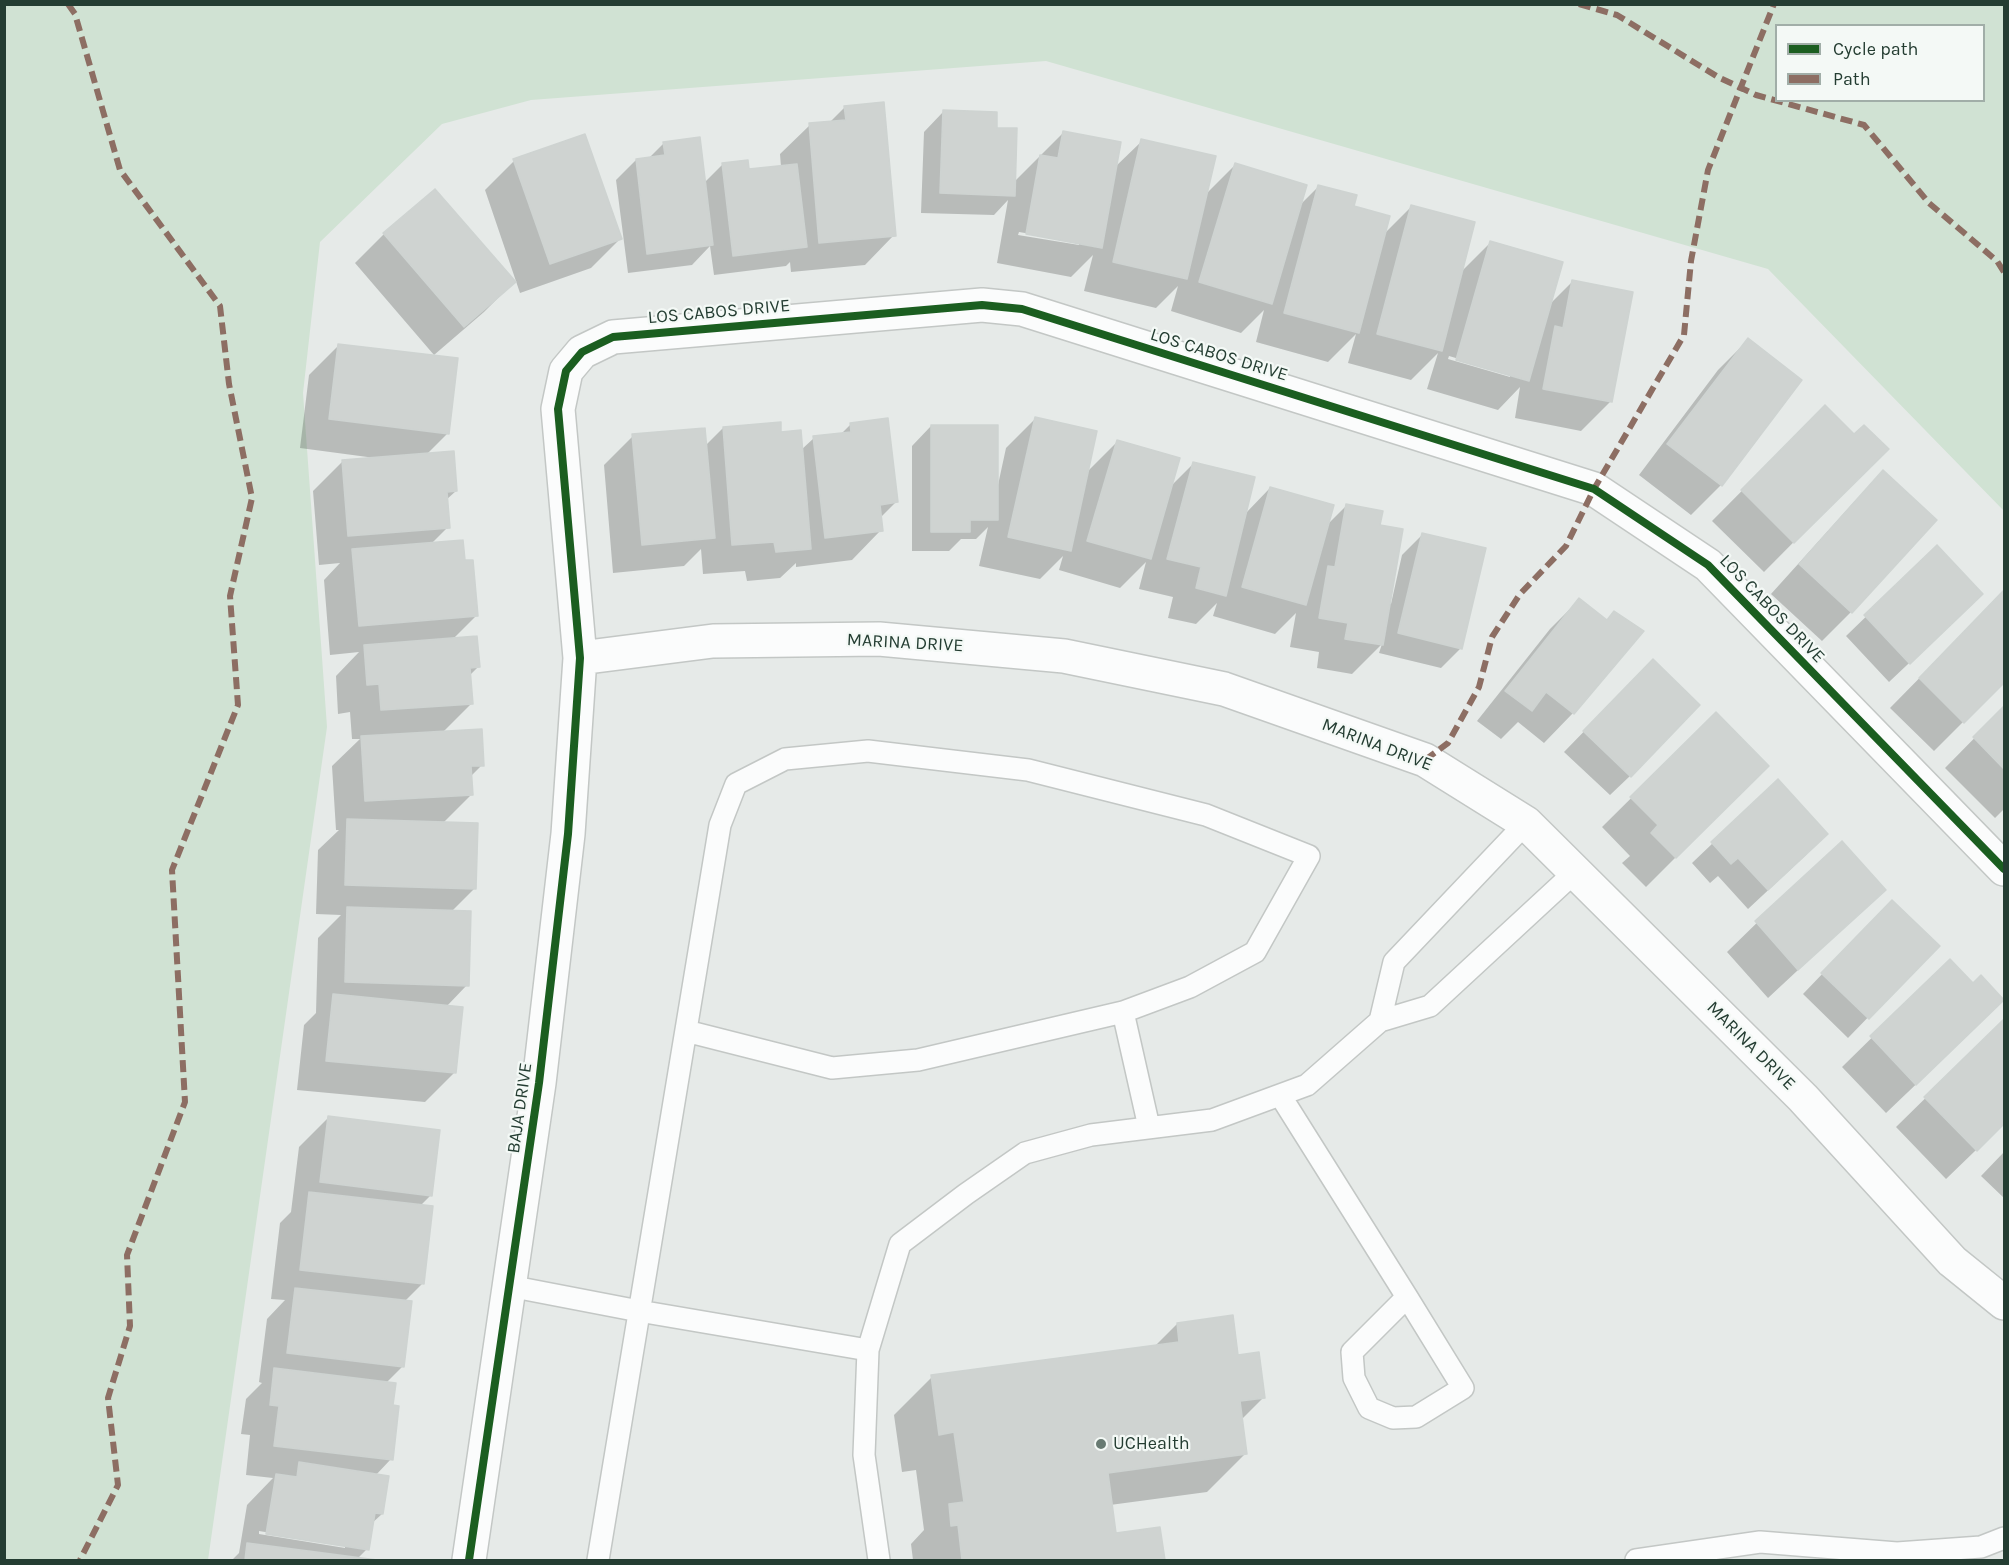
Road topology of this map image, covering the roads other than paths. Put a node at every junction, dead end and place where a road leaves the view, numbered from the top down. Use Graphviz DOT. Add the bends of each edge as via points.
graph roads {
  1 [pos="580,658"];
  2 [pos="1526,823"];
  3 [pos="2004,869"];
  4 [pos="1575,872"];
  5 [pos="1123,1012"];
  6 [pos="1380,1021"];
  7 [pos="686,1031"];
  8 [pos="1280,1095"];
  9 [pos="1149,1127"];
  10 [pos="509,1286"];
  11 [pos="1407,1297"];
  12 [pos="2004,1303"];
  13 [pos="639,1311"];
  14 [pos="868,1350"];
  15 [pos="2004,1538"];
  16 [pos="469,1560"];
  17 [pos="598,1560"];
  18 [pos="879,1560"];
  19 [pos="1636,1560"];
  1 -- 2 [label="street, MARINA DRIVE" via="713,641 879,639 1064,656 1224,689 1425,759"];
  1 -- 3 [label="street, LOS CABOS DRIVE" via="558,409 566,370 582,352 613,337 982,305 1022,309 1593,489 1708,564"];
  1 -- 10 [label="street, BAJA DRIVE" via="568,834 539,1083"];
  2 -- 4 [label="street, MARINA DRIVE"];
  2 -- 6 [label="lane" via="1394,962"];
  4 -- 6 [label="lane" via="1430,1006"];
  4 -- 12 [label="street, MARINA DRIVE" via="1803,1098 1952,1261"];
  5 -- 7 [label="lane" via="918,1060 832,1068"];
  5 -- 7 [label="lane" via="1190,987 1255,952 1309,856 1206,815 1028,770 868,751 785,759 736,784 720,825"];
  5 -- 9 [label="lane"];
  6 -- 8 [label="lane" via="1307,1085"];
  7 -- 13 [label="lane"];
  8 -- 9 [label="lane" via="1212,1120"];
  8 -- 11 [label="lane"];
  9 -- 14 [label="lane" via="1091,1135 1025,1153 900,1245"];
  10 -- 13 [label="lane"];
  10 -- 16 [label="street, BAJA DRIVE"];
  11 -- 11 [label="lane" via="1463,1388 1416,1417 1393,1418 1369,1408 1354,1378 1352,1352"];
  13 -- 14 [label="lane"];
  13 -- 17 [label="lane"];
  14 -- 18 [label="lane" via="864,1455"];
  15 -- 19 [label="lane" via="1981,1547 1898,1553 1760,1542"];
}
